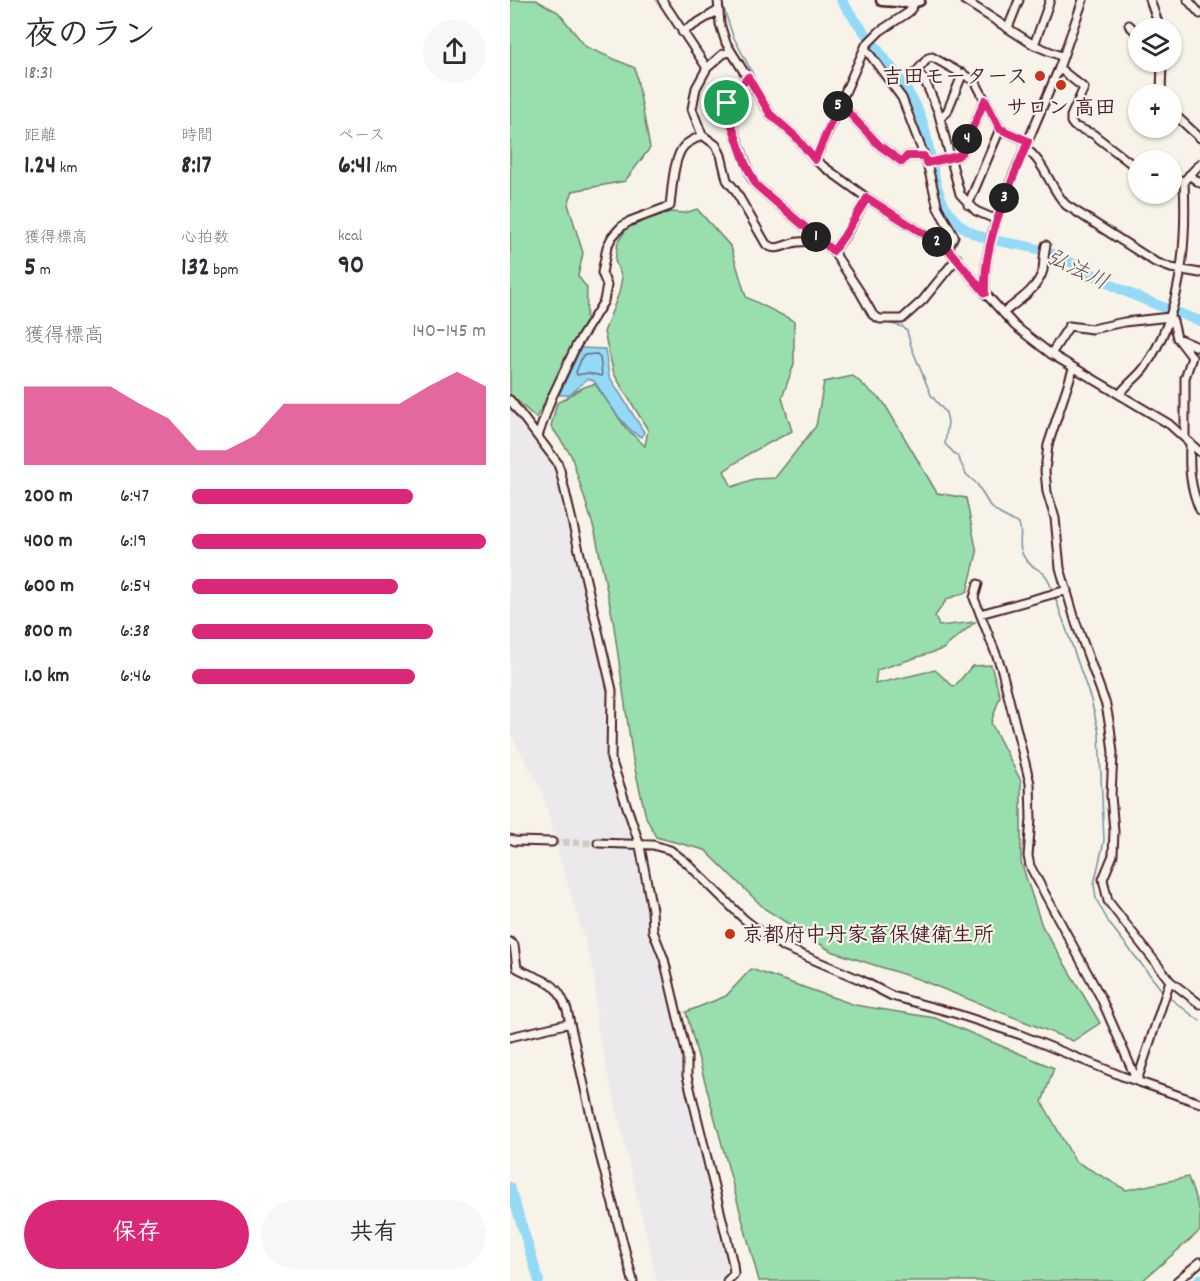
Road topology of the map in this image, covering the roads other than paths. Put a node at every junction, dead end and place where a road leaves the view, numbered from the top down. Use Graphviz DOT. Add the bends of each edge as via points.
graph roads {
  1 [pos="662,0"];
  2 [pos="718,0"];
  3 [pos="882,0"];
  4 [pos="964,0"];
  5 [pos="1018,0"];
  6 [pos="1050,0"];
  7 [pos="1083,0"];
  8 [pos="1150,0"];
  9 [pos="1188,0"];
  10 [pos="916,1"];
  11 [pos="719,10"];
  12 [pos="1200,14"];
  13 [pos="1156,18"];
  14 [pos="1008,28"];
  15 [pos="682,32"];
  16 [pos="1034,45"];
  17 [pos="865,48"];
  18 [pos="730,52"];
  19 [pos="1063,57"];
  20 [pos="707,68"];
  21 [pos="1059,68"];
  22 [pos="963,73"];
  23 [pos="748,77"];
  24 [pos="985,100"];
  25 [pos="838,106"];
  26 [pos="940,118"];
  27 [pos="1182,121"];
  28 [pos="1000,129"];
  29 [pos="702,135"];
  30 [pos="1200,138"];
  31 [pos="1026,145"];
  32 [pos="950,157"];
  33 [pos="815,160"];
  34 [pos="925,160"];
  35 [pos="1128,161"];
  36 [pos="1200,164"];
  37 [pos="1187,178"];
  38 [pos="1182,179"];
  39 [pos="1200,183"];
  40 [pos="867,198"];
  41 [pos="968,205"];
  42 [pos="997,220"];
  43 [pos="823,242"];
  44 [pos="1046,245"];
  45 [pos="948,249"];
  46 [pos="833,251"];
  47 [pos="957,258"];
  48 [pos="1180,270"];
  49 [pos="1200,273"];
  50 [pos="985,293"];
  51 [pos="1003,313"];
  52 [pos="1172,313"];
  53 [pos="1177,338"];
  54 [pos="1200,348"];
  55 [pos="1051,354"];
  56 [pos="1073,369"];
  57 [pos="1120,394"];
  58 [pos="510,400"];
  59 [pos="538,436"];
  60 [pos="1187,441"];
  61 [pos="1200,452"];
  62 [pos="1200,510"];
  63 [pos="978,584"];
  64 [pos="1066,590"];
  65 [pos="980,614"];
  66 [pos="510,839"];
  67 [pos="527,842"];
  68 [pos="552,842"];
  69 [pos="598,843"];
  70 [pos="510,845"];
  71 [pos="640,846"];
  72 [pos="511,944"];
  73 [pos="1170,981"];
  74 [pos="1200,1004"];
  75 [pos="570,1023"];
  76 [pos="510,1037"];
  77 [pos="1137,1081"];
  78 [pos="1200,1103"];
  79 [pos="1200,1262"];
  80 [pos="633,1281"];
  81 [pos="727,1281"];
  82 [pos="1177,1281"];
  1 -- 15 [label="street"];
  2 -- 11 [label="street"];
  3 -- 10 [label="highway"];
  4 -- 14 [label="street"];
  5 -- 14 [label="street"];
  6 -- 16 [label="street"];
  7 -- 19 [label="street"];
  8 -- 13 [label="street"];
  9 -- 12 [label="street"];
  10 -- 17 [label="street" via="909,12 880,31"];
  11 -- 15 [label="street"];
  11 -- 18 [label="street"];
  14 -- 16 [label="street"];
  15 -- 20 [label="street"];
  16 -- 19 [label="street"];
  17 -- 25 [label="street"];
  17 -- 34 [label="street" via="903,98"];
  18 -- 20 [label="street"];
  18 -- 23 [label="street"];
  19 -- 21 [label="street"];
  20 -- 29 [label="street" via="696,88 692,109"];
  21 -- 31 [label="street"];
  21 -- 35 [label="street" via="1084,88 1071,122"];
  22 -- 24 [label="street" via="975,81"];
  22 -- 26 [label="street" via="947,112"];
  22 -- 26 [label="street" via="932,57 917,71"];
  23 -- 33 [label="street" via="770,114"];
  23 -- 43 [label="street" via="729,106 729,117 748,170 756,185"];
  24 -- 28 [label="street"];
  24 -- 32 [label="street" via="962,152"];
  25 -- 33 [label="street"];
  25 -- 34 [label="street" via="902,162 907,156"];
  26 -- 32 [label="street"];
  27 -- 30 [label="street"];
  28 -- 31 [label="street"];
  28 -- 41 [label="street"];
  29 -- 43 [label="street" via="716,145 727,180 766,244 771,248 796,242"];
  29 -- 59 [label="street" via="680,152 670,206 625,223 612,237 602,273 607,285 604,301 576,346"];
  31 -- 42 [label="street"];
  31 -- 48 [label="street" via="1066,205 1155,262"];
  32 -- 34 [label="street"];
  32 -- 41 [label="street" via="960,194"];
  33 -- 40 [label="street"];
  34 -- 45 [label="street" via="938,208 954,236"];
  36 -- 37 [label="street"];
  37 -- 38 [label="street"];
  37 -- 39 [label="street"];
  37 -- 48 [label="street"];
  40 -- 45 [label="street"];
  40 -- 46 [label="street"];
  41 -- 42 [label="street"];
  42 -- 50 [label="street" via="984,273"];
  43 -- 46 [label="street"];
  44 -- 51 [label="street" via="1038,282"];
  45 -- 47 [label="street"];
  46 -- 47 [label="street" via="873,315 880,319 899,320 923,300"];
  47 -- 50 [label="street"];
  48 -- 49 [label="street"];
  48 -- 52 [label="street"];
  50 -- 51 [label="street"];
  51 -- 55 [label="street"];
  52 -- 53 [label="street"];
  52 -- 55 [label="street" via="1092,329 1069,326"];
  52 -- 57 [label="street" via="1144,368"];
  53 -- 54 [label="street"];
  53 -- 60 [label="street" via="1192,357 1185,378"];
  55 -- 56 [label="street"];
  56 -- 57 [label="street"];
  56 -- 64 [label="street" via="1048,444 1045,471"];
  57 -- 60 [label="street" via="1169,424"];
  58 -- 59 [label="street"];
  59 -- 71 [label="street" via="560,470 612,690 611,759"];
  60 -- 61 [label="street"];
  60 -- 62 [label="street" via="1192,492"];
  63 -- 65 [label="street" via="974,598"];
  64 -- 65 [label="street"];
  64 -- 73 [label="street" via="1110,727 1114,831 1113,855 1103,879 1105,891 1108,901"];
  65 -- 77 [label="street" via="1001,667 1027,764 1031,792 1030,866 1101,998"];
  66 -- 67 [label="street"];
  67 -- 68 [label="street"];
  67 -- 70 [label="street"];
  69 -- 71 [label="street"];
  71 -- 77 [label="street" via="670,850 744,919 784,947 892,996 1021,1035"];
  71 -- 81 [label="street" via="653,931 664,958 687,1056 687,1076 733,1264 734,1274"];
  72 -- 75 [label="street" via="517,969 554,985"];
  73 -- 74 [label="street"];
  73 -- 77 [label="street"];
  75 -- 76 [label="street"];
  75 -- 80 [label="street"];
  77 -- 78 [label="street"];
  79 -- 82 [label="street"];
}
